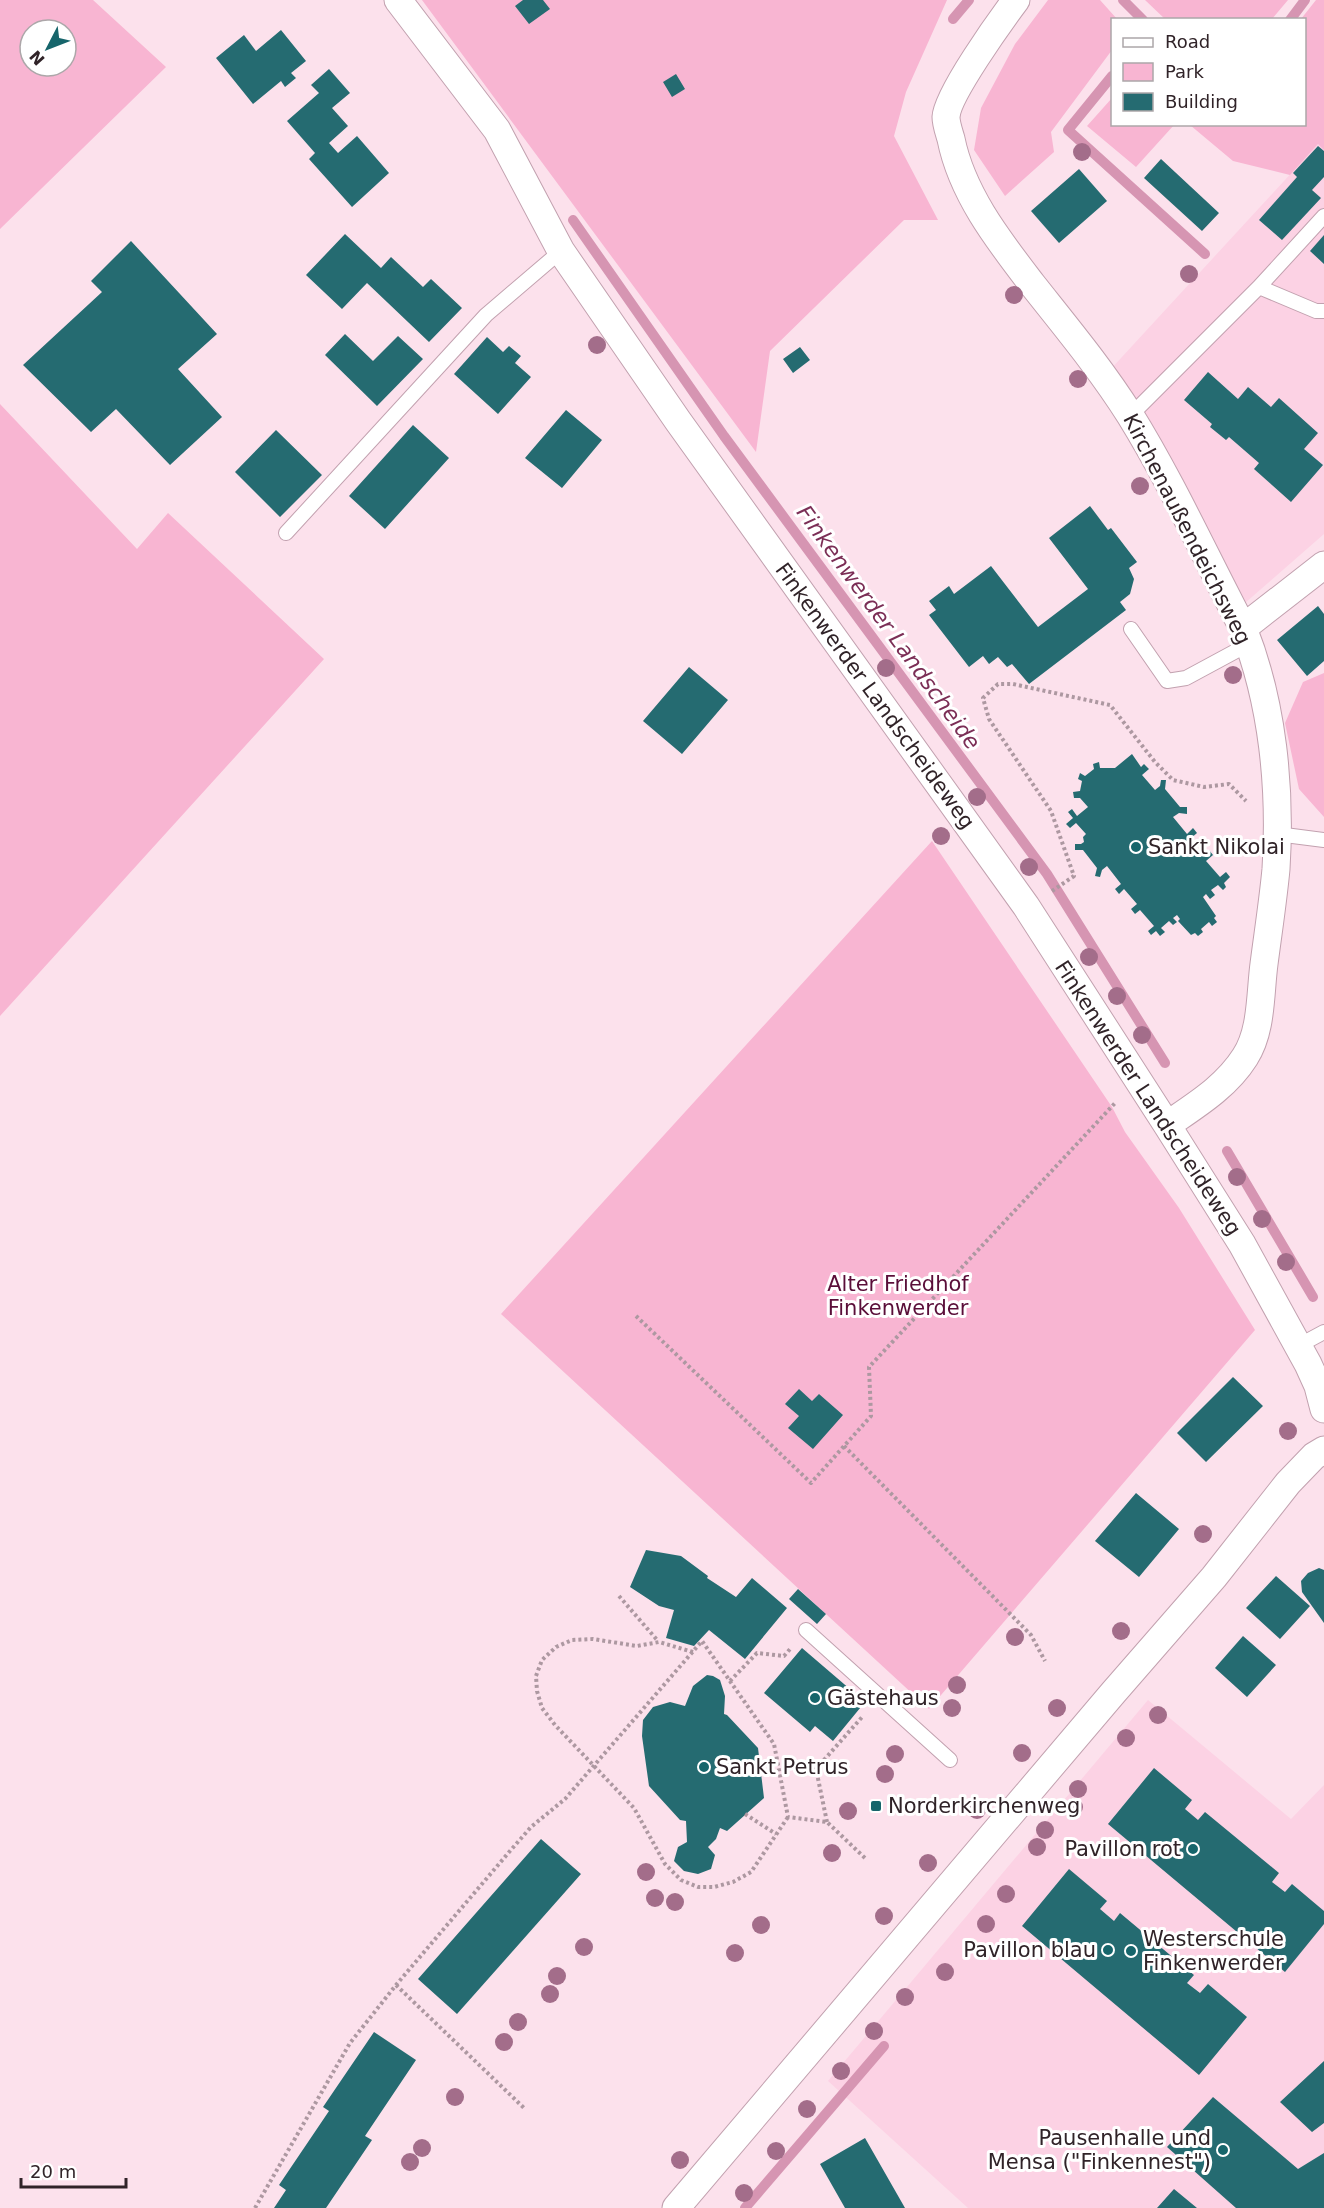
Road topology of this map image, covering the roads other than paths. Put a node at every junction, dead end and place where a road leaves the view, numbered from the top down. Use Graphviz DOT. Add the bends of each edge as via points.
graph roads {
  1 [pos="398,0"];
  2 [pos="1016,0"];
  3 [pos="1324,216"];
  4 [pos="561,250"];
  5 [pos="1259,287"];
  6 [pos="1324,311"];
  7 [pos="1130,416"];
  8 [pos="286,533"];
  9 [pos="1324,565"];
  10 [pos="1131,629"];
  11 [pos="1246,636"];
  12 [pos="1277,834"];
  13 [pos="1324,840"];
  14 [pos="1167,1125"];
  15 [pos="1324,1332"];
  16 [pos="1298,1346"];
  17 [pos="1324,1409"];
  18 [pos="1324,1450"];
  19 [pos="806,1630"];
  20 [pos="950,1760"];
  21 [pos="676,2208"];
  1 -- 4 [label="street, Finkenwerder Landscheideweg" via="497,130"];
  2 -- 7 [label="street, Kirchenaußendeichsweg" via="954,95 946,116 954,157 971,197 1011,256"];
  3 -- 5 [label="lane"];
  4 -- 8 [label="lane" via="486,315"];
  4 -- 14 [label="street, Finkenwerder Landscheideweg" via="678,422 1026,906"];
  5 -- 6 [label="lane"];
  5 -- 7 [label="lane"];
  7 -- 11 [label="street, Kirchenaußendeichsweg"];
  9 -- 11 [label="street"];
  10 -- 11 [label="lane" via="1167,681 1186,678"];
  11 -- 12 [label="street, Kirchenaußendeichsweg" via="1269,718"];
  12 -- 13 [label="lane"];
  12 -- 14 [label="street, Kirchenaußendeichsweg" via="1256,1029 1246,1056 1220,1088"];
  14 -- 16 [label="street, Finkenwerder Landscheideweg" via="1242,1244"];
  15 -- 16 [label="lane"];
  16 -- 17 [label="street, Finkenwerder Landscheideweg" via="1318,1386"];
  18 -- 21 [label="street" via="1288,1483 1214,1576"];
  19 -- 20 [label="lane"];
}
